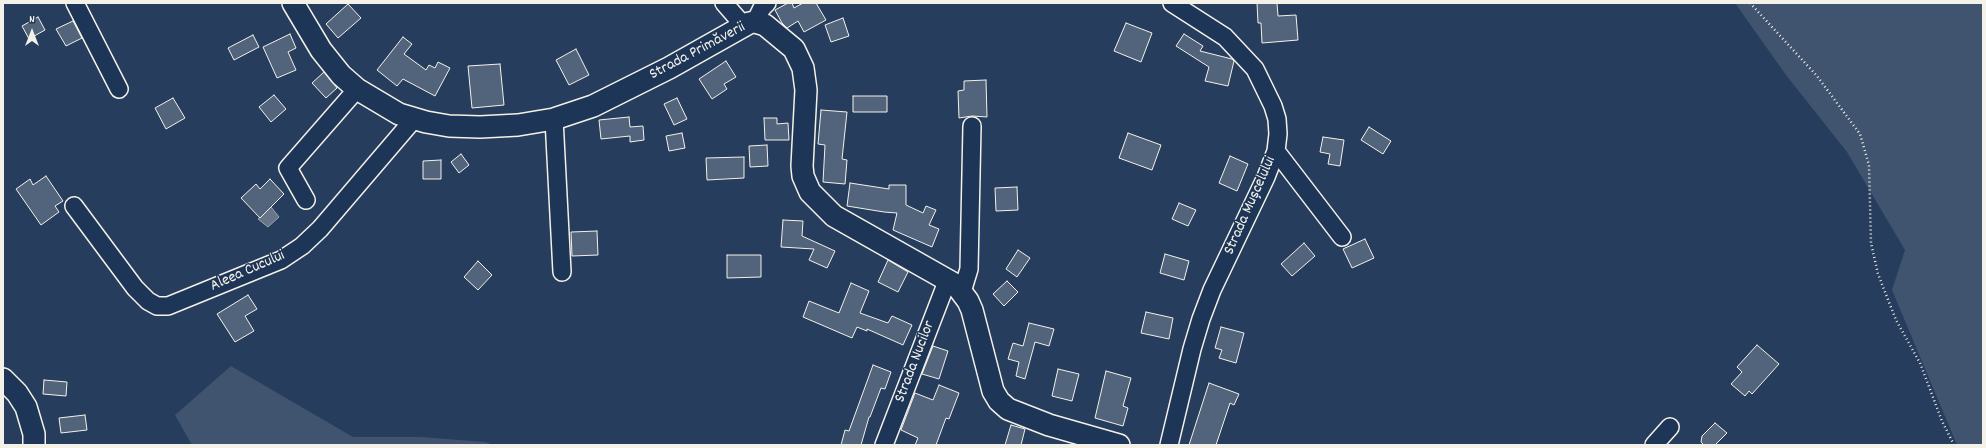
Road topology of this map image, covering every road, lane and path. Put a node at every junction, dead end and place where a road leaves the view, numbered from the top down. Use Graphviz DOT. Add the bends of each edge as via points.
graph roads {
  1 [pos="75,3"];
  2 [pos="294,3"];
  3 [pos="724,3"];
  4 [pos="767,3"];
  5 [pos="1172,3"];
  6 [pos="1750,3"];
  7 [pos="749,24"];
  8 [pos="357,88"];
  9 [pos="120,89"];
  10 [pos="414,119"];
  11 [pos="554,119"];
  12 [pos="972,126"];
  13 [pos="1276,151"];
  14 [pos="306,200"];
  15 [pos="74,206"];
  16 [pos="1342,236"];
  17 [pos="562,272"];
  18 [pos="955,286"];
  19 [pos="3,380"];
  20 [pos="1670,427"];
  21 [pos="34,445"];
  22 [pos="884,445"];
  23 [pos="1119,445"];
  24 [pos="1169,445"];
  25 [pos="1654,445"];
  26 [pos="1954,445"];
  1 -- 9 [label="street"];
  2 -- 8 [label="street, Strada Primăverii" via="321,50 341,75"];
  3 -- 7 [label="street"];
  4 -- 7 [label="street"];
  5 -- 13 [label="street, Strada Mușcelului" via="1225,37 1255,69 1268,93 1277,120"];
  6 -- 26 [label="path" via="1817,76 1860,134 1869,165 1871,242 1878,274 1896,320 1920,364"];
  7 -- 11 [label="street, Strada Primăverii" via="593,106"];
  7 -- 18 [label="street, Strada Primăverii" via="765,25 794,49 803,68 806,90 802,166 810,192 834,216"];
  8 -- 10 [label="street, Strada Primăverii" via="376,102"];
  8 -- 14 [label="street" via="288,168"];
  10 -- 11 [label="street, Strada Primăverii" via="449,126 480,127 518,125"];
  10 -- 15 [label="street, Aleea Cucului" via="320,229 302,246 281,260 168,306 157,306 135,288"];
  11 -- 17 [label="street"];
  12 -- 18 [label="street, Strada Nucilor" via="969,269"];
  13 -- 16 [label="street"];
  13 -- 24 [label="street, Strada Mușcelului" via="1201,319"];
  18 -- 22 [label="street, Strada Nucilor"];
  18 -- 23 [label="street" via="972,310 993,391 999,401 1008,408 1049,425"];
  19 -- 21 [label="street" via="17,393 26,407 34,434"];
  20 -- 25 [label="street"];
}
